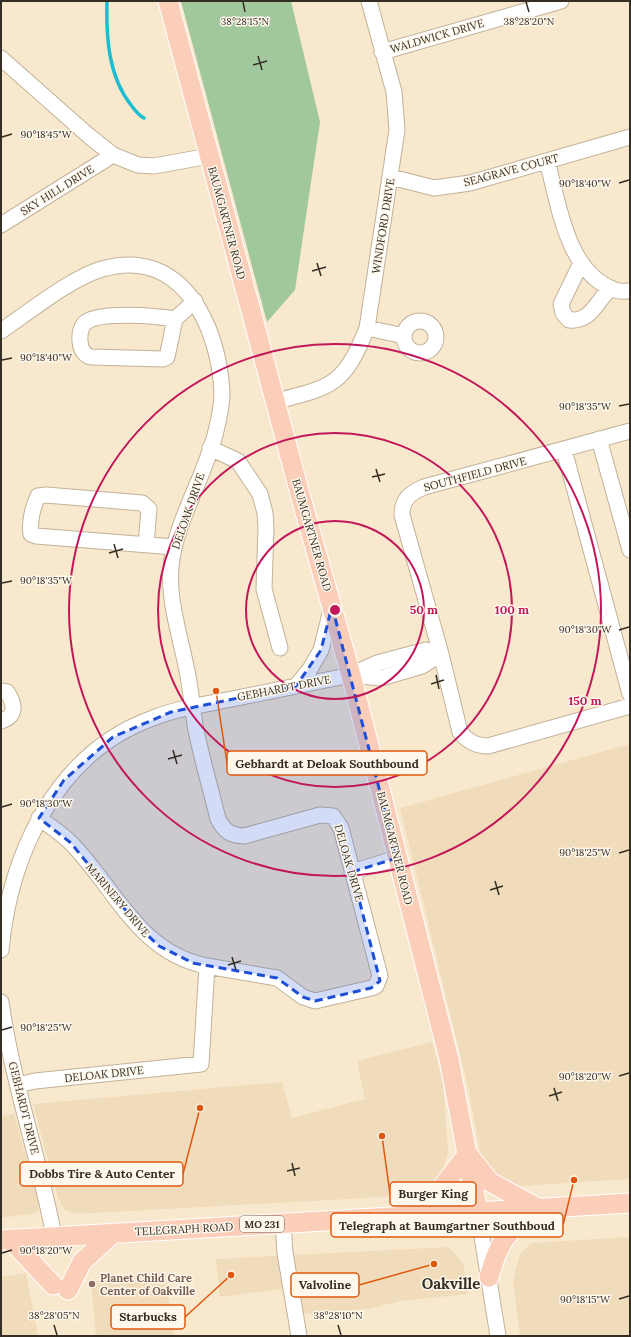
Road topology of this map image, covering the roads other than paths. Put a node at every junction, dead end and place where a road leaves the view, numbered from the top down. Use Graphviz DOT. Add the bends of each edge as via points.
graph roads {
  1 [pos="168,1"];
  2 [pos="368,1"];
  3 [pos="561,1"];
  4 [pos="533,5"];
  5 [pos="382,52"];
  6 [pos="1,58"];
  7 [pos="630,137"];
  8 [pos="113,155"];
  9 [pos="209,156"];
  10 [pos="548,161"];
  11 [pos="391,178"];
  12 [pos="1,225"];
  13 [pos="581,263"];
  14 [pos="611,288"];
  15 [pos="630,291"];
  16 [pos="195,301"];
  17 [pos="175,319"];
  18 [pos="367,328"];
  19 [pos="1,331"];
  20 [pos="404,336"];
  21 [pos="276,401"];
  22 [pos="630,431"];
  23 [pos="599,439"];
  24 [pos="210,448"];
  25 [pos="564,450"];
  26 [pos="146,545"];
  27 [pos="174,547"];
  28 [pos="630,550"];
  29 [pos="332,606"];
  30 [pos="280,648"];
  31 [pos="441,654"];
  32 [pos="351,675"];
  33 [pos="296,686"];
  34 [pos="1,691"];
  35 [pos="630,694"];
  36 [pos="630,706"];
  37 [pos="192,707"];
  38 [pos="1,721"];
  39 [pos="39,818"];
  40 [pos="397,858"];
  41 [pos="352,872"];
  42 [pos="4,902"];
  43 [pos="1,950"];
  44 [pos="207,966"];
  45 [pos="1,1002"];
  46 [pos="18,1085"];
  47 [pos="468,1154"];
  48 [pos="630,1202"];
  49 [pos="537,1208"];
  50 [pos="478,1212"];
  51 [pos="412,1216"];
  52 [pos="283,1223"];
  53 [pos="112,1233"];
  54 [pos="54,1236"];
  55 [pos="5,1240"];
  56 [pos="489,1277"];
  57 [pos="299,1336"];
  58 [pos="498,1336"];
  1 -- 9 [label="main road, BAUMGARTNER ROAD"];
  2 -- 5 [label="street, WINDFORD DRIVE"];
  3 -- 4 [label="street, WALDWICK DRIVE"];
  4 -- 5 [label="street, WALDWICK DRIVE"];
  5 -- 11 [label="street, WINDFORD DRIVE" via="394,92 397,130"];
  6 -- 8 [label="street"];
  7 -- 10 [label="street, SEAGRAVE COURT"];
  8 -- 9 [label="street" via="138,165 154,166"];
  8 -- 12 [label="street, SKY HILL DRIVE"];
  9 -- 21 [label="main road, BAUMGARTNER ROAD"];
  10 -- 11 [label="street, SEAGRAVE COURT" via="470,183 434,188"];
  10 -- 13 [label="street" via="568,238"];
  11 -- 18 [label="street, WINDFORD DRIVE"];
  13 -- 14 [label="street" via="600,282"];
  13 -- 14 [label="street" via="561,304 563,313 569,320 577,321 588,316"];
  14 -- 15 [label="street" via="616,291"];
  16 -- 17 [label="street"];
  16 -- 19 [label="street, DELOAK DRIVE" via="181,285 166,275 149,268 125,265 101,269 83,277"];
  16 -- 24 [label="street, DELOAK DRIVE" via="213,338 222,395 216,432"];
  17 -- 17 [label="street" via="167,357 163,359 86,357 82,354 80,337 82,326 86,322 121,315"];
  18 -- 20 [label="street"];
  18 -- 21 [label="street, WINDFORD DRIVE" via="356,354 338,379 324,388"];
  21 -- 29 [label="main road, BAUMGARTNER ROAD"];
  22 -- 23 [label="street, SOUTHFIELD DRIVE"];
  23 -- 25 [label="street, SOUTHFIELD DRIVE"];
  23 -- 28 [label="street"];
  24 -- 27 [label="street, DELOAK DRIVE"];
  24 -- 30 [label="street" via="238,462 260,494 266,528 264,589"];
  25 -- 31 [label="street, SOUTHFIELD DRIVE" via="424,487 406,498 402,506 402,515"];
  25 -- 35 [label="street"];
  26 -- 26 [label="street" via="149,509 142,503 46,495 38,496 35,501 30,529 31,534 36,536"];
  26 -- 27 [label="street"];
  27 -- 37 [label="street, DELOAK DRIVE" via="170,569 171,590 189,678"];
  29 -- 32 [label="main road, BAUMGARTNER ROAD"];
  29 -- 33 [label="street" via="321,650"];
  31 -- 32 [label="street, GEBHARDT DRIVE" via="422,666 381,678"];
  31 -- 36 [label="street, SOUTHFIELD DRIVE" via="460,732 466,739 480,746 488,746"];
  32 -- 33 [label="street, GEBHARDT DRIVE"];
  32 -- 40 [label="main road, BAUMGARTNER ROAD"];
  33 -- 37 [label="street, GEBHARDT DRIVE"];
  34 -- 38 [label="street" via="7,692 14,707 12,714"];
  37 -- 39 [label="street, GEBHARDT DRIVE" via="152,718 108,741 79,764 64,780"];
  37 -- 41 [label="street, DELOAK DRIVE" via="216,812 224,830 233,836 244,836 320,815 333,816 341,828"];
  39 -- 42 [label="street, GEBHARDT DRIVE"];
  39 -- 44 [label="street, MARINERY DRIVE" via="71,843 140,928 159,946 174,956"];
  40 -- 41 [label="street"];
  40 -- 47 [label="main road, BAUMGARTNER ROAD" via="449,1059"];
  41 -- 44 [label="street, DELOAK DRIVE" via="380,976 376,986 315,1001 303,998 277,978"];
  42 -- 43 [label="street, GEBHARDT DRIVE"];
  44 -- 46 [label="street, DELOAK DRIVE" via="201,1064"];
  45 -- 46 [label="street, GEBHARDT DRIVE"];
  46 -- 54 [label="street, GEBHARDT DRIVE" via="48,1202"];
  47 -- 49 [label="main road" via="490,1182"];
  47 -- 50 [label="main road, BAUMGARTNER ROAD"];
  47 -- 51 [label="main road" via="438,1192"];
  48 -- 49 [label="main road, TELEGRAPH ROAD / MO 231"];
  49 -- 50 [label="main road, TELEGRAPH ROAD / MO 231"];
  49 -- 56 [label="main road" via="503,1240 496,1252"];
  50 -- 51 [label="main road, TELEGRAPH ROAD / MO 231"];
  50 -- 56 [label="street"];
  51 -- 52 [label="main road, TELEGRAPH ROAD / MO 231"];
  52 -- 53 [label="main road, TELEGRAPH ROAD / MO 231"];
  52 -- 57 [label="street" via="284,1253"];
  53 -- 54 [label="main road, TELEGRAPH ROAD / MO 231"];
  53 -- 55 [label="main road" via="60,1288"];
  54 -- 55 [label="main road, TELEGRAPH ROAD / MO 231"];
  56 -- 58 [label="street"];
}
